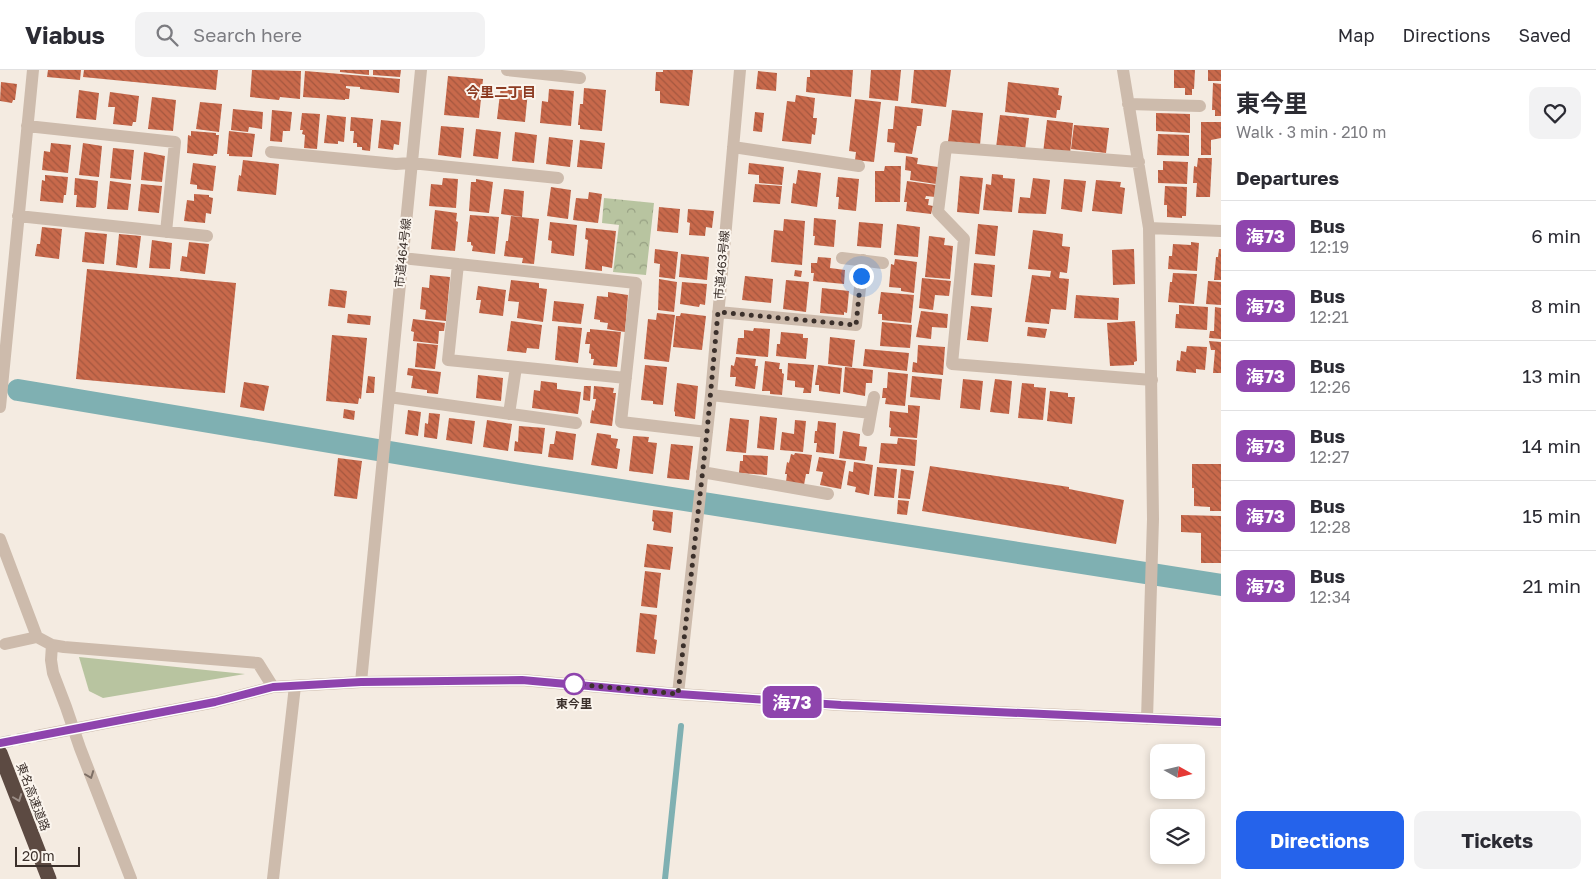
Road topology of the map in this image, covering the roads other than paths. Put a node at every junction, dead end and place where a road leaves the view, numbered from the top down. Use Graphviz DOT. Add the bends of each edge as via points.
graph roads {
  1 [pos="33,70"];
  2 [pos="421,70"];
  3 [pos="507,70"];
  4 [pos="740,70"];
  5 [pos="1123,70"];
  6 [pos="580,78"];
  7 [pos="1128,104"];
  8 [pos="1200,106"];
  9 [pos="27,126"];
  10 [pos="733,147"];
  11 [pos="271,152"];
  12 [pos="1139,162"];
  13 [pos="411,163"];
  14 [pos="860,166"];
  15 [pos="558,178"];
  16 [pos="18,216"];
  17 [pos="1149,228"];
  18 [pos="1221,231"];
  19 [pos="166,232"];
  20 [pos="206,236"];
  21 [pos="402,258"];
  22 [pos="842,258"];
  23 [pos="863,260"];
  24 [pos="883,263"];
  25 [pos="458,264"];
  26 [pos="718,312"];
  27 [pos="516,367"];
  28 [pos="626,378"];
  29 [pos="1152,380"];
  30 [pos="711,395"];
  31 [pos="389,397"];
  32 [pos="874,397"];
  33 [pos="0,407"];
  34 [pos="871,413"];
  35 [pos="509,414"];
  36 [pos="576,423"];
  37 [pos="868,430"];
  38 [pos="707,432"];
  39 [pos="702,472"];
  40 [pos="828,494"];
  41 [pos="0,539"];
  42 [pos="37,637"];
  43 [pos="5,644"];
  44 [pos="52,645"];
  45 [pos="361,682"];
  46 [pos="295,686"];
  47 [pos="273,687"];
  48 [pos="678,694"];
  49 [pos="1147,720"];
  50 [pos="1221,722"];
  51 [pos="74,729"];
  52 [pos="42,735"];
  53 [pos="0,753"];
  54 [pos="50,879"];
  55 [pos="130,879"];
  56 [pos="273,879"];
  1 -- 9 [label="street"];
  2 -- 13 [label="street, 市道464号線"];
  3 -- 6 [label="street"];
  4 -- 10 [label="street, 市道463号線"];
  5 -- 7 [label="street"];
  7 -- 8 [label="street"];
  7 -- 12 [label="street"];
  9 -- 16 [label="street"];
  9 -- 19 [label="street" via="175,142"];
  10 -- 14 [label="street"];
  10 -- 26 [label="street, 市道463号線"];
  11 -- 13 [label="street"];
  12 -- 17 [label="street"];
  12 -- 29 [label="street" via="946,148 938,212 964,239 952,364"];
  13 -- 15 [label="street"];
  13 -- 21 [label="street, 市道464号線"];
  16 -- 19 [label="street"];
  16 -- 33 [label="street"];
  17 -- 18 [label="street"];
  17 -- 29 [label="street"];
  19 -- 20 [label="street"];
  21 -- 25 [label="street"];
  21 -- 31 [label="street, 市道464号線"];
  22 -- 23 [label="street"];
  23 -- 24 [label="street"];
  23 -- 26 [label="street" via="856,325"];
  25 -- 27 [label="street" via="448,360"];
  25 -- 28 [label="street" via="636,284"];
  26 -- 30 [label="street, 市道463号線"];
  27 -- 28 [label="street"];
  27 -- 35 [label="street"];
  28 -- 38 [label="street" via="621,422"];
  29 -- 49 [label="street" via="1153,519"];
  30 -- 34 [label="street"];
  30 -- 38 [label="street, 市道463号線"];
  31 -- 35 [label="street"];
  31 -- 45 [label="street, 市道464号線"];
  32 -- 34 [label="street"];
  34 -- 37 [label="street"];
  35 -- 36 [label="street"];
  38 -- 39 [label="street, 市道463号線"];
  39 -- 40 [label="street"];
  39 -- 48 [label="street, 市道463号線"];
  41 -- 42 [label="street"];
  42 -- 43 [label="street"];
  42 -- 44 [label="street"];
  44 -- 47 [label="street" via="258,663"];
  44 -- 51 [label="street" via="53,673"];
  45 -- 46 [label="street"];
  45 -- 48 [label="street" via="522,680"];
  46 -- 47 [label="street"];
  46 -- 56 [label="street"];
  47 -- 51 [label="street" via="215,702"];
  48 -- 49 [label="street"];
  49 -- 50 [label="street"];
  51 -- 52 [label="street"];
  51 -- 55 [label="street, one-way"];
  53 -- 54 [label="highway, 東名高速道路, one-way"];
}
